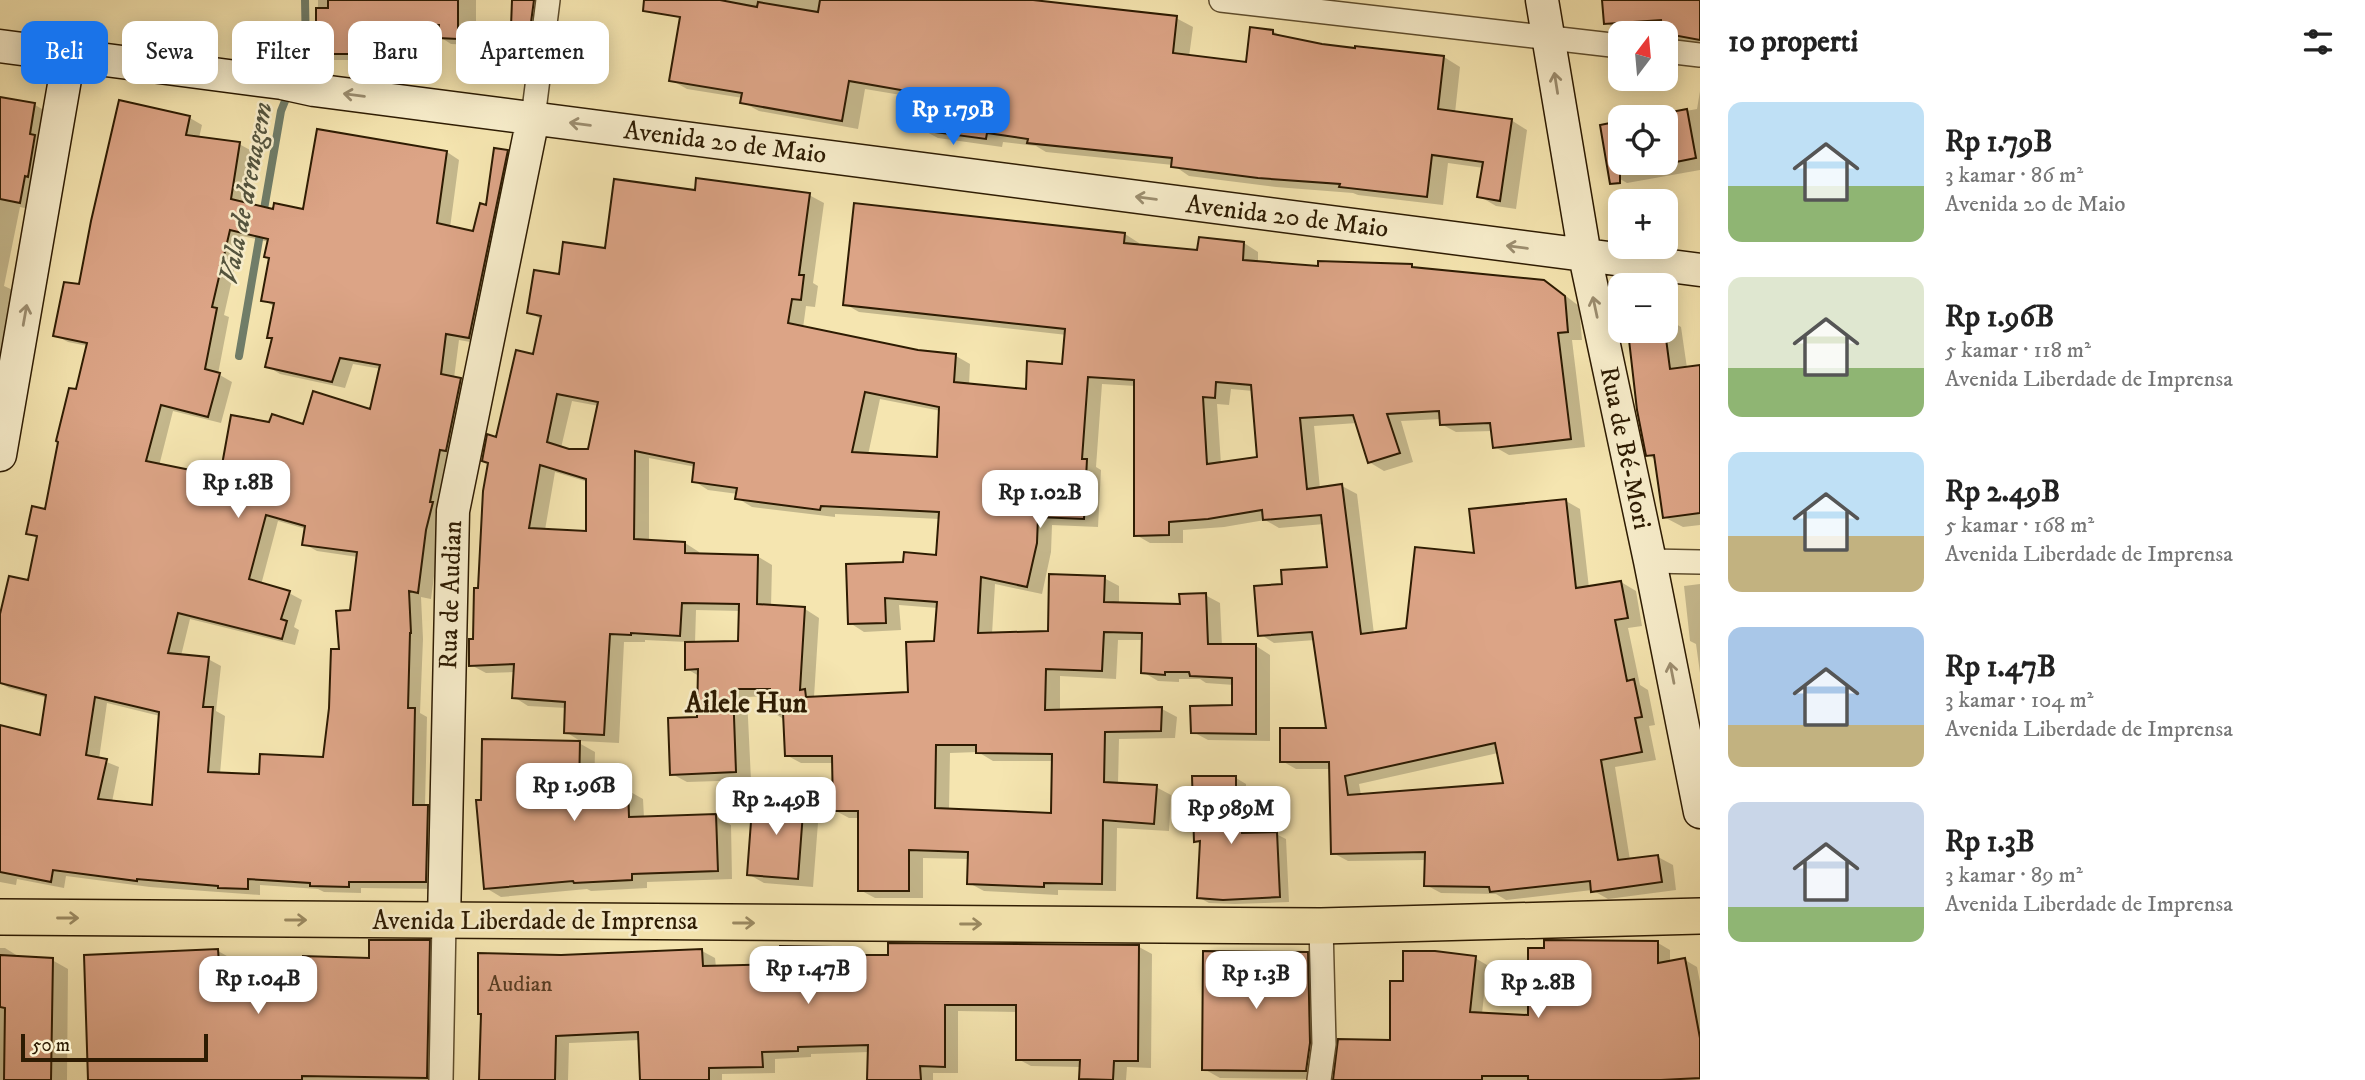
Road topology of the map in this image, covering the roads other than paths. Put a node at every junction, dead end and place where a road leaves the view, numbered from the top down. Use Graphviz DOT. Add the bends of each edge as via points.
graph roads {
  1 [pos="548,0"];
  2 [pos="1221,0"];
  3 [pos="1542,0"];
  4 [pos="1548,37"];
  5 [pos="1608,44"];
  6 [pos="0,46"];
  7 [pos="21,49"];
  8 [pos="1678,52"];
  9 [pos="1700,55"];
  10 [pos="108,61"];
  11 [pos="64,84"];
  12 [pos="533,118"];
  13 [pos="1584,256"];
  14 [pos="1700,270"];
  15 [pos="0,454"];
  16 [pos="1650,561"];
  17 [pos="1700,562"];
  18 [pos="1700,812"];
  19 [pos="1700,916"];
  20 [pos="0,917"];
  21 [pos="444,921"];
  22 [pos="1321,926"];
  23 [pos="441,1080"];
  24 [pos="1319,1080"];
  1 -- 12 [label="street"];
  2 -- 4 [label="street"];
  3 -- 4 [label="main road, Rua de Bé-Mori"];
  4 -- 5 [label="street"];
  13 -- 4 [label="main road, Rua de Bé-Mori, one-way"];
  6 -- 7 [label="main road, Avenida 20 de Maio"];
  8 -- 9 [label="street"];
  12 -- 10 [label="main road, Avenida 20 de Maio, one-way"];
  15 -- 11 [label="main road, one-way"];
  13 -- 12 [label="main road, Avenida 20 de Maio, one-way"];
  12 -- 21 [label="main road, Rua de Audian" via="453,511"];
  13 -- 14 [label="main road, Avenida 20 de Maio"];
  16 -- 13 [label="main road, Rua de Bé-Mori, one-way"];
  16 -- 17 [label="street"];
  18 -- 16 [label="main road, Rua de Bé-Mori, one-way"];
  19 -- 22 [label="main road, Avenida Liberdade de Imprensa"];
  20 -- 21 [label="main road, Avenida Liberdade de Imprensa, one-way"];
  21 -- 22 [label="main road, Avenida Liberdade de Imprensa, one-way"];
  21 -- 23 [label="street, Rua de Audian"];
  22 -- 24 [label="street" via="1324,1044"];
}
